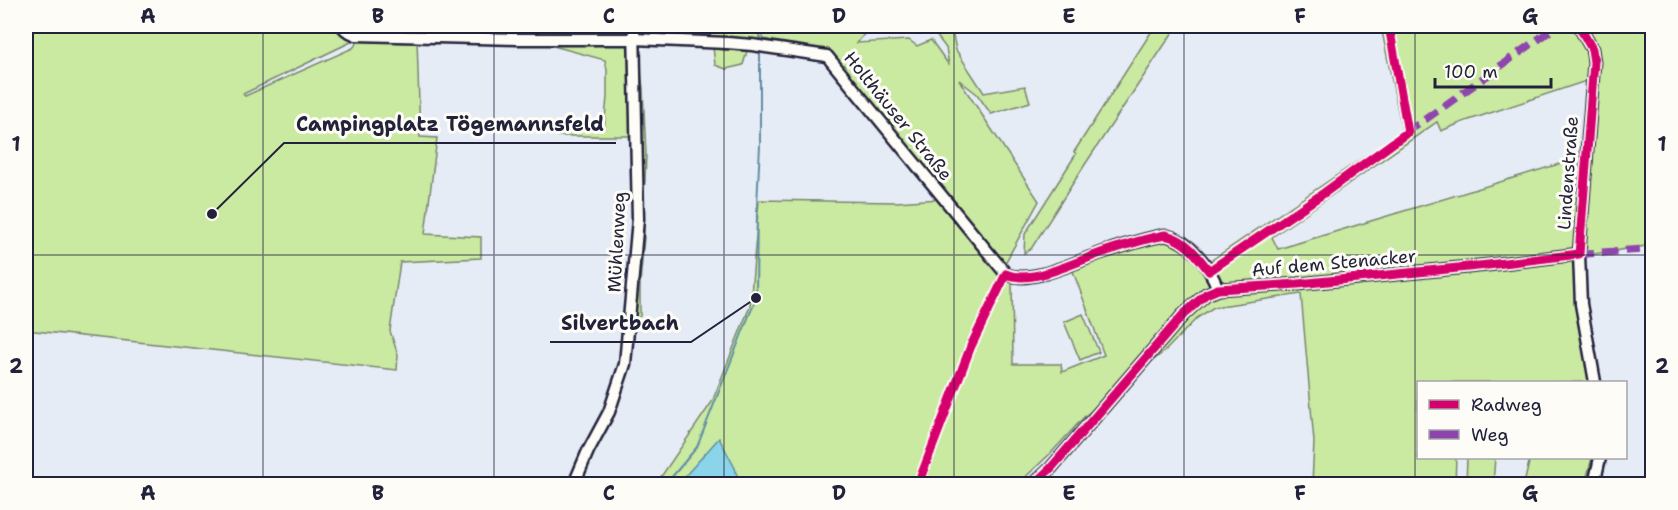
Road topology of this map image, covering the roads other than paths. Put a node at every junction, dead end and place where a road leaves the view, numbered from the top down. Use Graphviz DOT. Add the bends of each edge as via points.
graph roads {
  1 [pos="342,26"];
  2 [pos="634,26"];
  3 [pos="1579,26"];
  4 [pos="634,39"];
  5 [pos="1579,254"];
  6 [pos="1218,289"];
  7 [pos="1595,381"];
  8 [pos="1600,459"];
  9 [pos="574,484"];
  10 [pos="1034,484"];
  11 [pos="1594,484"];
  1 -- 4 [label="street, Holthäuser Straße" via="356,35"];
  2 -- 4 [label="street, Mühlenweg"];
  3 -- 5 [label="street, Lindenstraße" via="1592,49 1594,62"];
  4 -- 6 [label="street, Holthäuser Straße" via="766,46 827,56 1006,274 1023,277 1047,272 1164,235 1187,245 1214,278"];
  4 -- 9 [label="street, Mühlenweg" via="638,219 625,364 609,412"];
  5 -- 6 [label="street, Auf dem Stenacker"];
  5 -- 7 [label="street, Lindenstraße" via="1581,304"];
  6 -- 10 [label="street" via="1206,294 1183,315"];
  8 -- 11 [label="street"];
}
